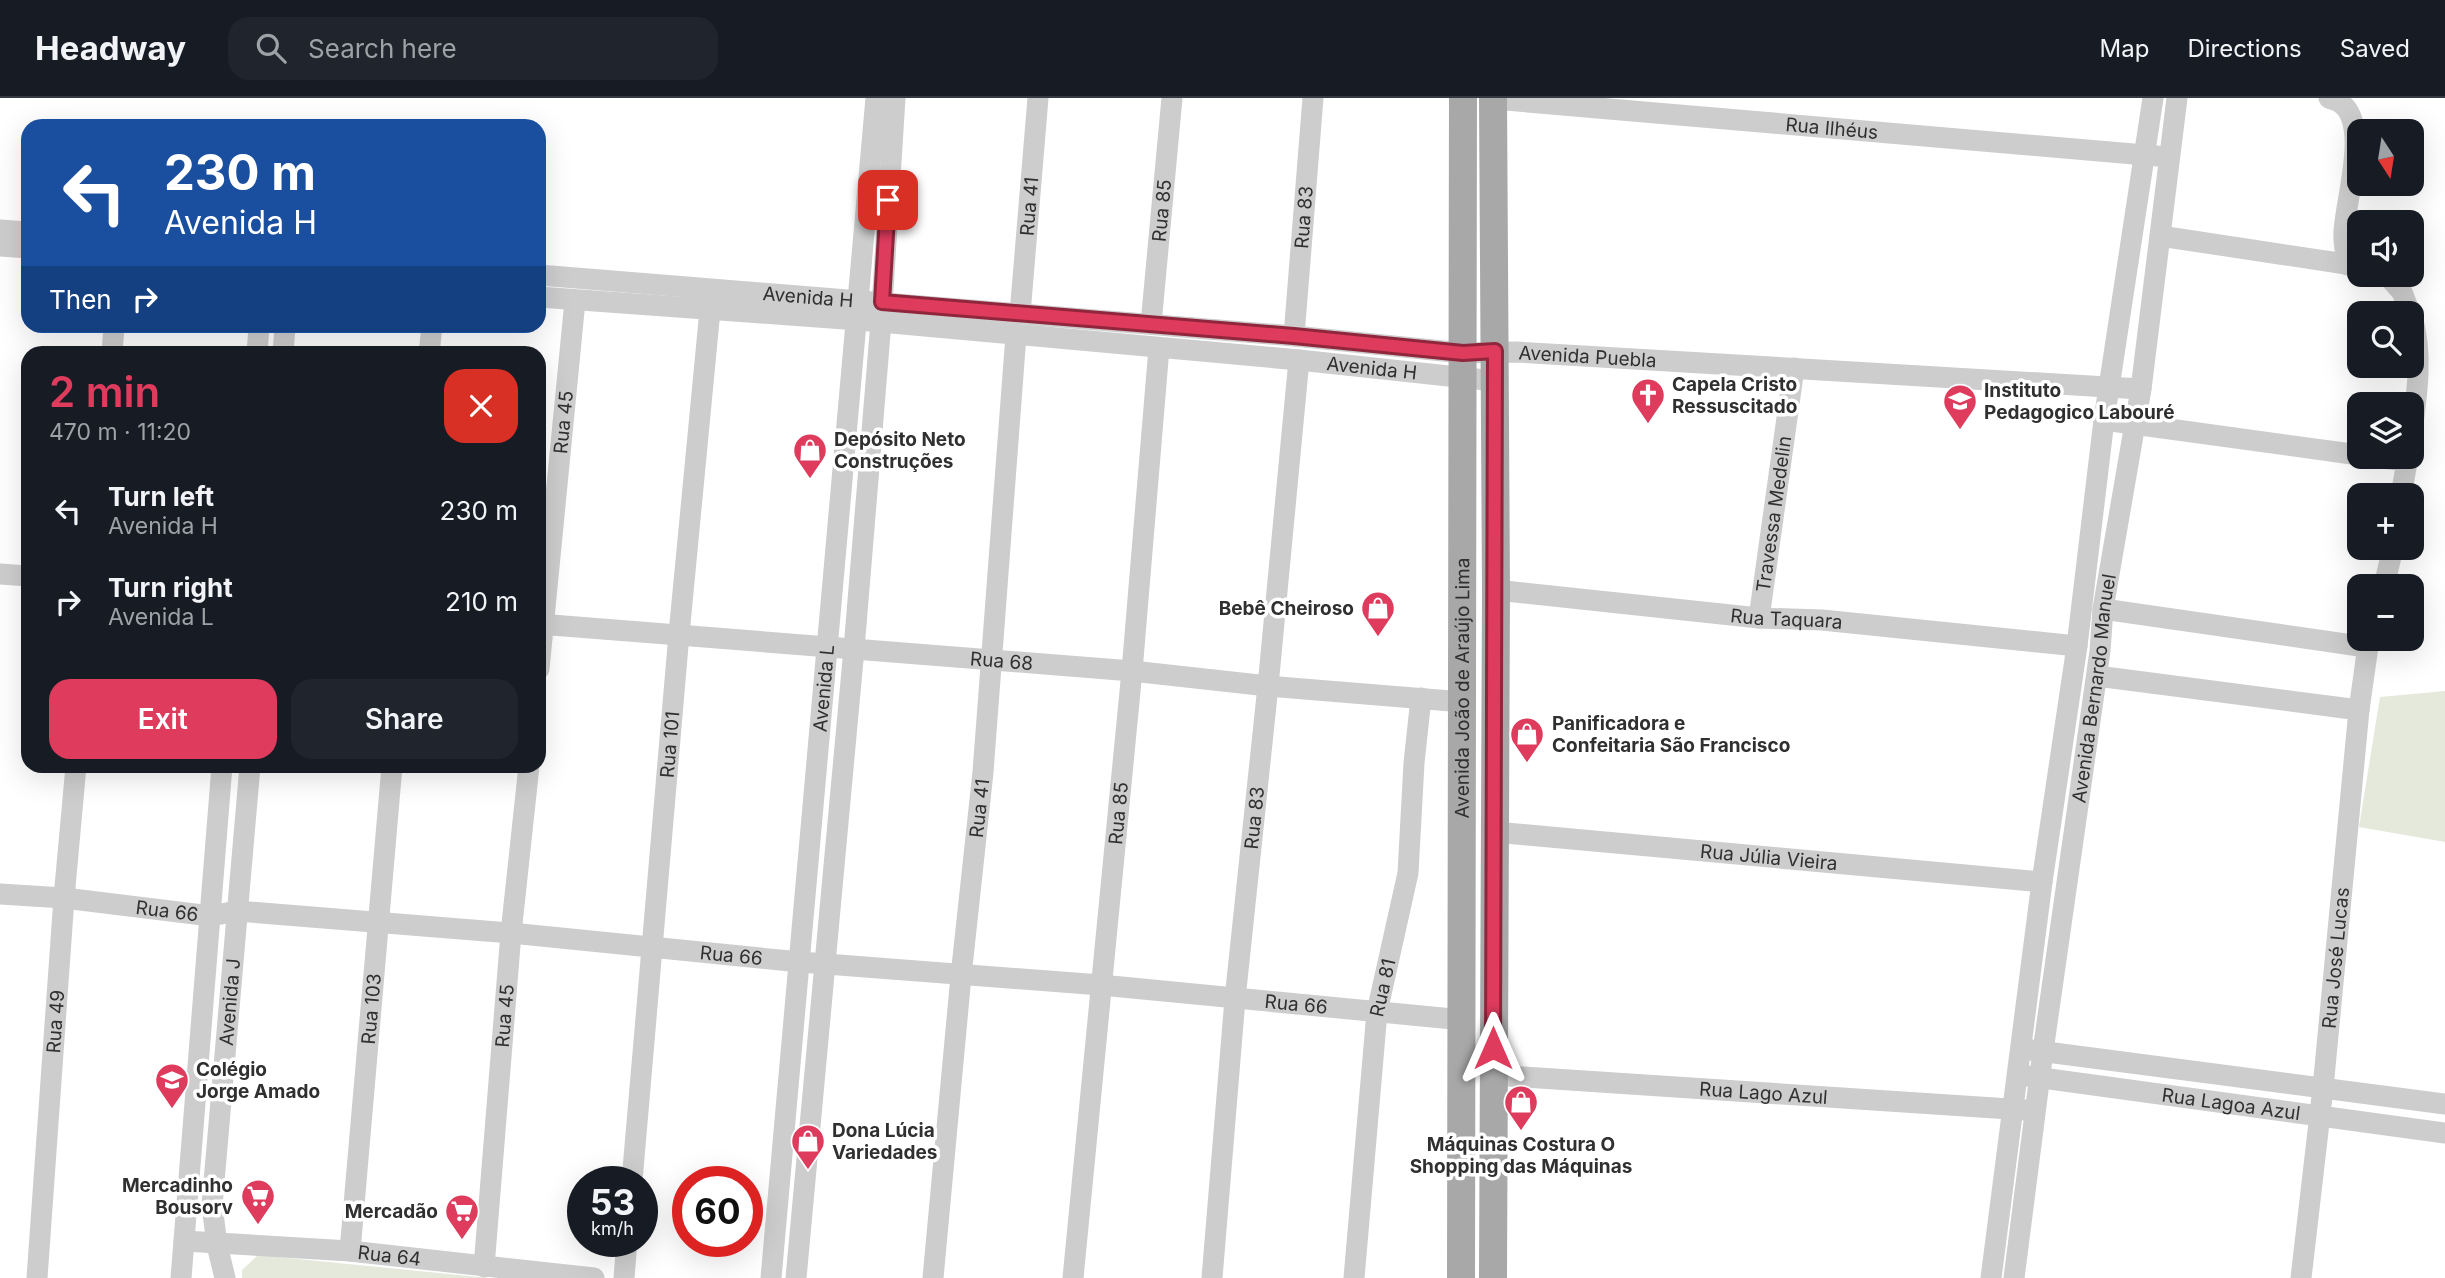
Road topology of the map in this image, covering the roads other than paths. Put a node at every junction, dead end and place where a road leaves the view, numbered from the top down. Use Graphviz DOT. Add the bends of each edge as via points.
graph roads {
  1 [pos="876,98"];
  2 [pos="895,98"];
  3 [pos="1038,98"];
  4 [pos="1172,98"];
  5 [pos="1312,98"];
  6 [pos="1464,98"];
  7 [pos="2153,98"];
  8 [pos="2177,98"];
  9 [pos="2329,98"];
  10 [pos="1493,99"];
  11 [pos="2146,156"];
  12 [pos="2169,157"];
  13 [pos="2347,210"];
  14 [pos="2347,213"];
  15 [pos="0,230"];
  16 [pos="21,232"];
  17 [pos="2160,236"];
  18 [pos="2347,244"];
  19 [pos="0,246"];
  20 [pos="21,248"];
  21 [pos="2347,264"];
  22 [pos="546,276"];
  23 [pos="546,298"];
  24 [pos="575,301"];
  25 [pos="710,310"];
  26 [pos="858,310"];
  27 [pos="881,312"];
  28 [pos="1020,314"];
  29 [pos="1151,324"];
  30 [pos="1016,335"];
  31 [pos="1294,336"];
  32 [pos="1159,348"];
  33 [pos="1495,351"];
  34 [pos="1299,360"];
  35 [pos="1463,366"];
  36 [pos="1794,368"];
  37 [pos="1495,381"];
  38 [pos="2109,387"];
  39 [pos="2141,389"];
  40 [pos="2104,420"];
  41 [pos="2136,424"];
  42 [pos="2347,453"];
  43 [pos="0,574"];
  44 [pos="21,576"];
  45 [pos="546,576"];
  46 [pos="1496,590"];
  47 [pos="2103,609"];
  48 [pos="1759,618"];
  49 [pos="546,624"];
  50 [pos="679,634"];
  51 [pos="2347,640"];
  52 [pos="829,646"];
  53 [pos="2077,646"];
  54 [pos="854,649"];
  55 [pos="2366,651"];
  56 [pos="991,661"];
  57 [pos="1132,671"];
  58 [pos="2096,676"];
  59 [pos="1268,686"];
  60 [pos="1421,698"];
  61 [pos="1463,702"];
  62 [pos="2359,710"];
  63 [pos="75,773"];
  64 [pos="221,773"];
  65 [pos="249,773"];
  66 [pos="391,773"];
  67 [pos="528,773"];
  68 [pos="2053,807"];
  69 [pos="2078,811"];
  70 [pos="1495,832"];
  71 [pos="2042,882"];
  72 [pos="0,894"];
  73 [pos="64,898"];
  74 [pos="237,911"];
  75 [pos="211,916"];
  76 [pos="378,923"];
  77 [pos="511,933"];
  78 [pos="653,948"];
  79 [pos="800,962"];
  80 [pos="823,964"];
  81 [pos="961,976"];
  82 [pos="1101,985"];
  83 [pos="1235,999"];
  84 [pos="1377,1013"];
  85 [pos="1463,1020"];
  86 [pos="2020,1049"];
  87 [pos="2043,1051"];
  88 [pos="1493,1074"];
  89 [pos="2018,1075"];
  90 [pos="2040,1077"];
  91 [pos="2323,1088"];
  92 [pos="2445,1104"];
  93 [pos="2014,1108"];
  94 [pos="2036,1111"];
  95 [pos="2320,1116"];
  96 [pos="2445,1133"];
  97 [pos="633,1166"];
  98 [pos="184,1241"];
  99 [pos="217,1245"];
  100 [pos="350,1251"];
  101 [pos="626,1257"];
  102 [pos="484,1267"];
  103 [pos="37,1278"];
  104 [pos="181,1278"];
  105 [pos="225,1278"];
  106 [pos="594,1278"];
  107 [pos="624,1278"];
  108 [pos="771,1278"];
  109 [pos="796,1278"];
  110 [pos="933,1278"];
  111 [pos="1073,1278"];
  112 [pos="1212,1278"];
  113 [pos="1354,1278"];
  114 [pos="1461,1278"];
  115 [pos="1493,1278"];
  116 [pos="1991,1278"];
  117 [pos="2014,1278"];
  118 [pos="2301,1278"];
  1 -- 26 [label="street, Avenida L"];
  2 -- 27 [label="street, Avenida L"];
  3 -- 28 [label="street, Rua 41"];
  4 -- 29 [label="street, Rua 85"];
  5 -- 31 [label="street, Rua 83"];
  6 -- 35 [label="main road, Avenida João de Araújo Lima"];
  7 -- 11 [label="street, Avenida Bernardo Manuel"];
  8 -- 12 [label="street, Avenida Bernardo Manuel"];
  9 -- 13 [label="street" via="2348,110 2354,140"];
  10 -- 11 [label="street, Rua Ilhéus"];
  10 -- 33 [label="main road, Avenida João de Araújo Lima"];
  11 -- 12 [label="street, Rua Ilhéus"];
  11 -- 38 [label="street, Avenida Bernardo Manuel"];
  12 -- 17 [label="street, Avenida Bernardo Manuel"];
  14 -- 18 [label="street"];
  15 -- 16 [label="street"];
  17 -- 21 [label="street"];
  17 -- 39 [label="street, Avenida Bernardo Manuel"];
  19 -- 20 [label="street"];
  22 -- 26 [label="street, Avenida H"];
  23 -- 24 [label="street, Avenida H"];
  24 -- 25 [label="street, Avenida H"];
  24 -- 45 [label="street, Rua 45"];
  25 -- 26 [label="street, Avenida H"];
  25 -- 50 [label="street, Rua 101"];
  26 -- 27 [label="street, Avenida H"];
  26 -- 52 [label="street, Avenida L"];
  27 -- 28 [label="street, Avenida H"];
  27 -- 30 [label="street, Avenida H"];
  27 -- 54 [label="street, Avenida L"];
  28 -- 29 [label="street, Avenida H"];
  29 -- 31 [label="street, Avenida H"];
  30 -- 32 [label="street, Avenida H"];
  30 -- 56 [label="street, Rua 41"];
  31 -- 35 [label="street, Avenida H"];
  32 -- 34 [label="street, Avenida H"];
  32 -- 57 [label="street, Rua 85"];
  33 -- 35 [label="street, Avenida H"];
  33 -- 36 [label="street, Avenida Puebla"];
  33 -- 37 [label="main road, Avenida João de Araújo Lima"];
  34 -- 35 [label="street, Avenida H"];
  34 -- 59 [label="street, Rua 83"];
  35 -- 37 [label="street, Avenida H"];
  35 -- 61 [label="main road, Avenida João de Araújo Lima"];
  36 -- 38 [label="street, Avenida Puebla"];
  36 -- 48 [label="street, Travessa Medelin"];
  37 -- 46 [label="main road, Avenida João de Araújo Lima"];
  38 -- 39 [label="street, Avenida Puebla"];
  38 -- 40 [label="street, Avenida Bernardo Manuel"];
  39 -- 41 [label="street, Avenida Bernardo Manuel"];
  40 -- 41 [label="street"];
  40 -- 53 [label="street, Avenida Bernardo Manuel"];
  41 -- 42 [label="street"];
  41 -- 47 [label="street, Avenida Bernardo Manuel"];
  43 -- 44 [label="street"];
  46 -- 48 [label="street, Rua Taquara"];
  46 -- 70 [label="main road, Avenida João de Araújo Lima"];
  47 -- 51 [label="street"];
  47 -- 58 [label="street, Avenida Bernardo Manuel"];
  48 -- 53 [label="street, Rua Taquara" via="1822,620"];
  49 -- 50 [label="street, Rua 68"];
  50 -- 52 [label="street, Rua 68"];
  50 -- 78 [label="street, Rua 101"];
  52 -- 54 [label="street, Rua 68"];
  52 -- 79 [label="street, Avenida L"];
  53 -- 68 [label="street, Avenida Bernardo Manuel"];
  54 -- 56 [label="street, Rua 68"];
  54 -- 80 [label="street, Avenida L"];
  55 -- 62 [label="street, Rua José Lucas"];
  56 -- 57 [label="street, Rua 68"];
  56 -- 81 [label="street, Rua 41"];
  57 -- 59 [label="street, Rua 68"];
  57 -- 82 [label="street, Rua 85"];
  58 -- 62 [label="street"];
  58 -- 69 [label="street, Avenida Bernardo Manuel"];
  59 -- 60 [label="street, Rua 68"];
  59 -- 83 [label="street, Rua 83"];
  60 -- 61 [label="street, Rua 68"];
  60 -- 84 [label="street, Rua 81" via="1408,873"];
  61 -- 85 [label="main road, Avenida João de Araújo Lima"];
  62 -- 91 [label="street, Rua José Lucas"];
  63 -- 73 [label="street, Rua 49"];
  64 -- 75 [label="street, Avenida J"];
  65 -- 74 [label="street, Avenida J"];
  66 -- 76 [label="street, Rua 103"];
  67 -- 77 [label="street, Rua 45"];
  68 -- 69 [label="street"];
  68 -- 71 [label="street, Avenida Bernardo Manuel"];
  69 -- 87 [label="street, Avenida Bernardo Manuel"];
  70 -- 71 [label="street, Rua Júlia Vieira"];
  70 -- 88 [label="main road, Avenida João de Araújo Lima"];
  71 -- 86 [label="street, Avenida Bernardo Manuel"];
  72 -- 73 [label="street, Rua 66"];
  73 -- 75 [label="street, Rua 66"];
  73 -- 103 [label="street, Rua 49"];
  74 -- 75 [label="street, Rua 66"];
  74 -- 76 [label="street, Rua 66"];
  74 -- 99 [label="street, Avenida J" via="212,1205"];
  75 -- 98 [label="street, Avenida J"];
  76 -- 77 [label="street, Rua 66"];
  76 -- 100 [label="street, Rua 103"];
  77 -- 78 [label="street, Rua 66"];
  77 -- 102 [label="street, Rua 45"];
  78 -- 79 [label="street, Rua 66"];
  78 -- 97 [label="street, Rua 101"];
  79 -- 80 [label="street, Rua 66"];
  79 -- 108 [label="street, Avenida L"];
  80 -- 81 [label="street, Rua 66"];
  80 -- 109 [label="street, Avenida L"];
  81 -- 82 [label="street, Rua 66"];
  81 -- 110 [label="street, Rua 41"];
  82 -- 83 [label="street, Rua 66"];
  82 -- 111 [label="street, Rua 85"];
  83 -- 84 [label="street, Rua 66"];
  83 -- 112 [label="street, Rua 83"];
  84 -- 85 [label="street, Rua 66"];
  84 -- 113 [label="street, Rua 81"];
  85 -- 114 [label="main road, Avenida João de Araújo Lima"];
  86 -- 87 [label="street, Rua Lagoa Azul"];
  86 -- 89 [label="street, Avenida Bernardo Manuel"];
  87 -- 90 [label="street, Avenida Bernardo Manuel"];
  87 -- 91 [label="street, Rua Lagoa Azul"];
  88 -- 93 [label="street, Rua Lago Azul"];
  88 -- 115 [label="main road, Avenida João de Araújo Lima"];
  89 -- 90 [label="street, Rua Lagoa Azul"];
  89 -- 93 [label="street, Avenida Bernardo Manuel"];
  90 -- 94 [label="street, Avenida Bernardo Manuel"];
  90 -- 95 [label="street, Rua Lagoa Azul"];
  91 -- 92 [label="street, Rua Lagoa Azul"];
  91 -- 95 [label="street, Rua José Lucas"];
  93 -- 94 [label="street, Rua Lago Azul"];
  93 -- 116 [label="street, Avenida Bernardo Manuel"];
  94 -- 117 [label="street, Avenida Bernardo Manuel"];
  95 -- 96 [label="street, Rua Lagoa Azul"];
  95 -- 118 [label="street, Rua José Lucas"];
  98 -- 99 [label="street, Rua 64"];
  98 -- 104 [label="street, Avenida J"];
  99 -- 100 [label="street, Rua 64"];
  99 -- 105 [label="street, Avenida J"];
  100 -- 102 [label="street, Rua 64"];
  101 -- 107 [label="street"];
  102 -- 106 [label="street, Rua 64"];
}
